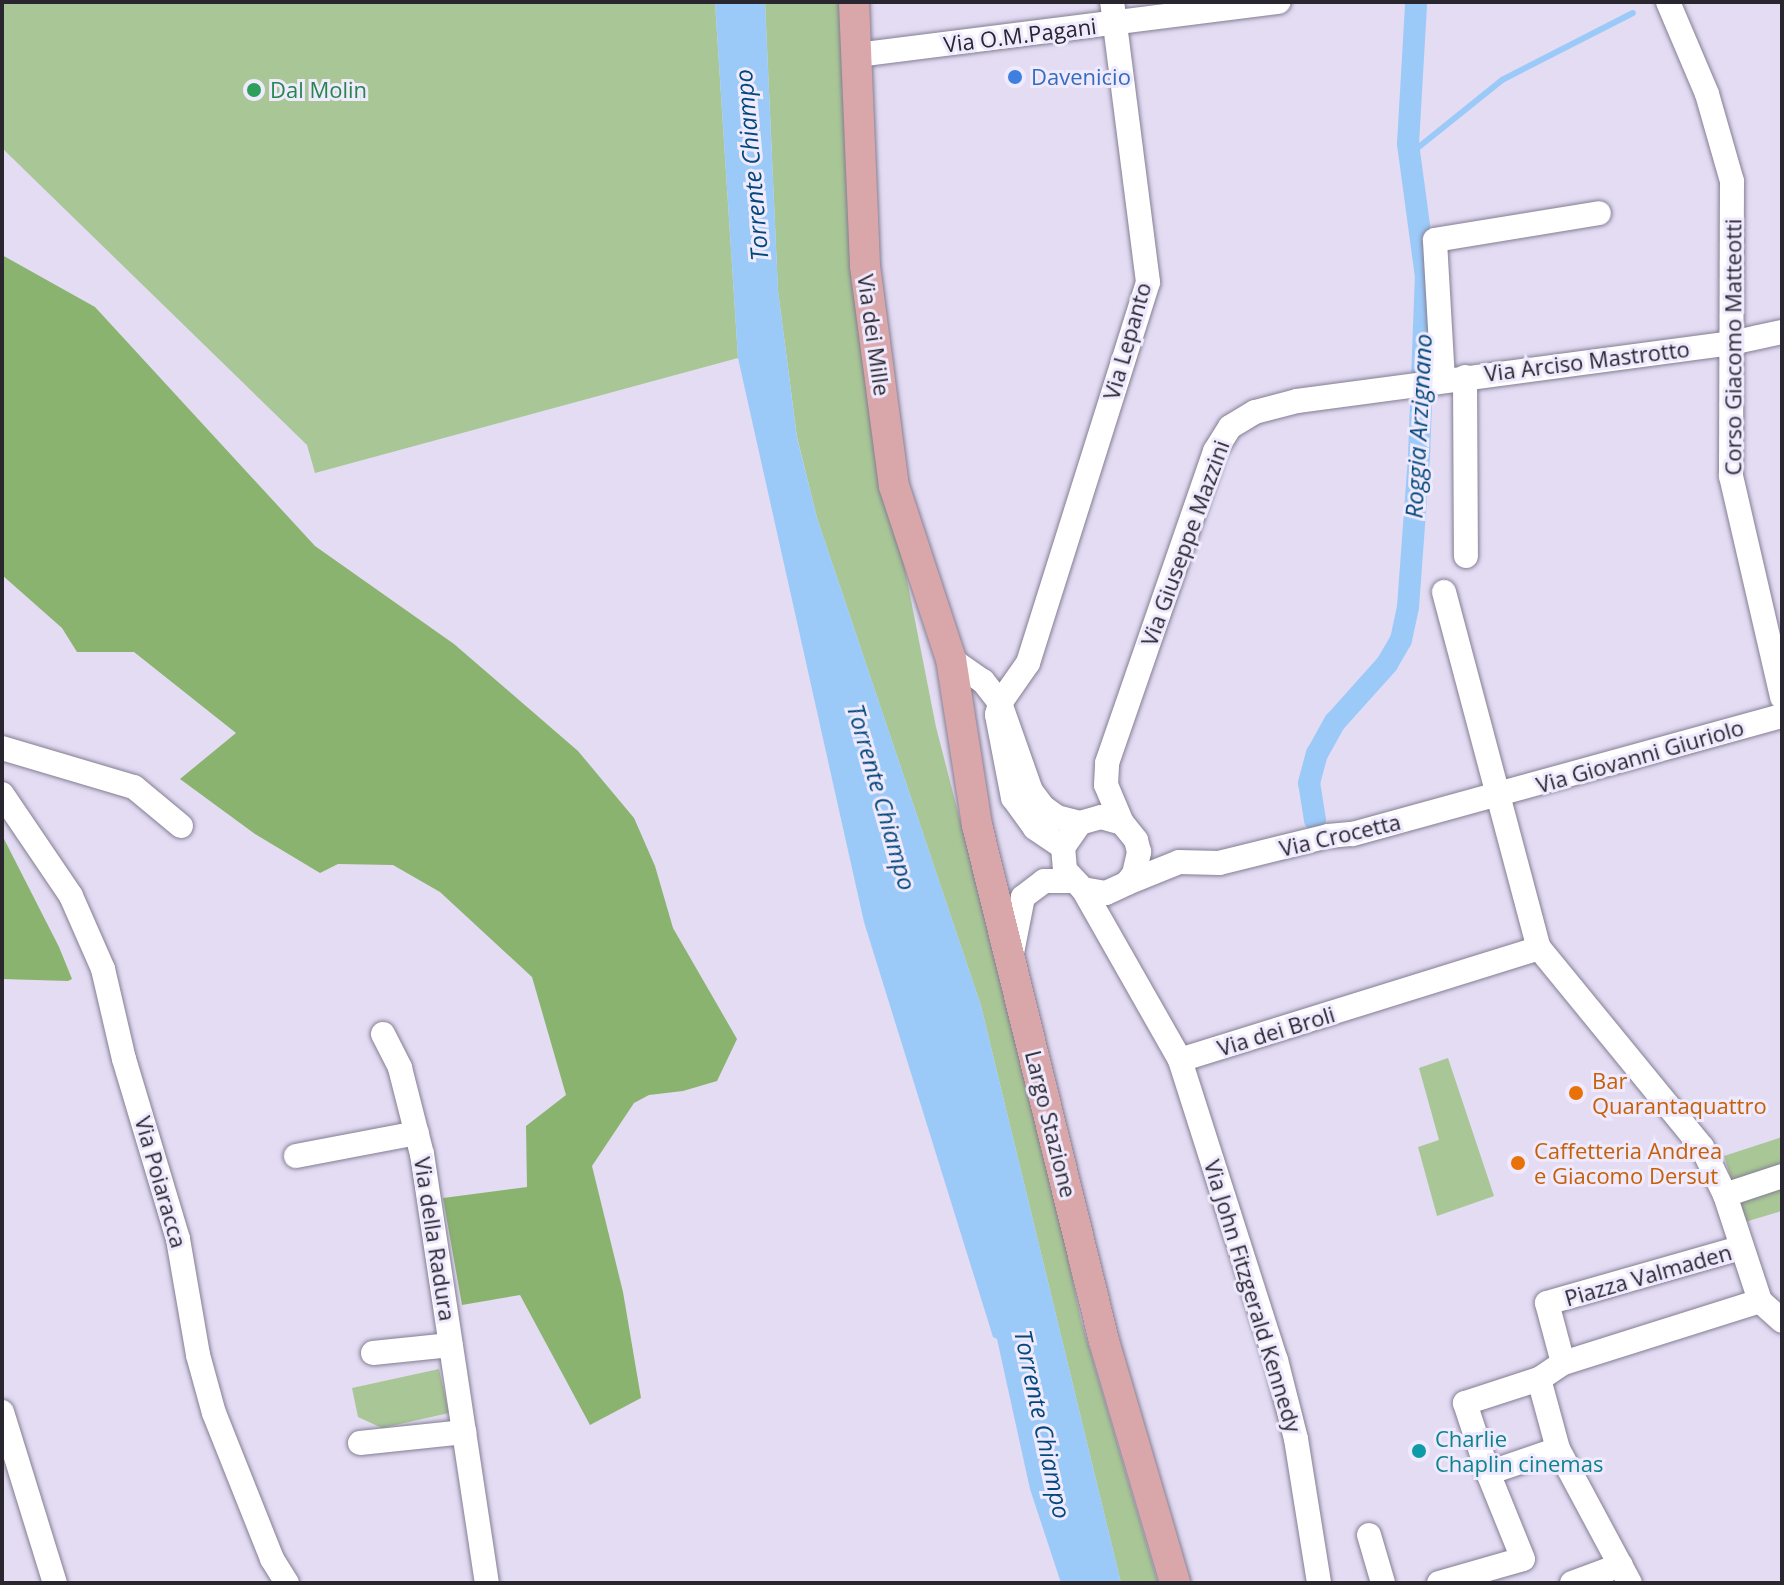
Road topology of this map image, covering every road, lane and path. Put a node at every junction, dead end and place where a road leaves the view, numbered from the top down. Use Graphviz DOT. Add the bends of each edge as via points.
graph roads {
  1 [pos="854,2"];
  2 [pos="1279,2"];
  3 [pos="1668,2"];
  4 [pos="1113,12"];
  5 [pos="857,55"];
  6 [pos="1599,213"];
  7 [pos="1782,332"];
  8 [pos="1731,343"];
  9 [pos="1454,378"];
  10 [pos="1466,556"];
  11 [pos="1444,592"];
  12 [pos="951,659"];
  13 [pos="1025,669"];
  14 [pos="983,681"];
  15 [pos="1782,697"];
  16 [pos="1004,712"];
  17 [pos="1782,716"];
  18 [pos="2,748"];
  19 [pos="2,794"];
  20 [pos="1498,795"];
  21 [pos="1080,823"];
  22 [pos="181,826"];
  23 [pos="1126,827"];
  24 [pos="1063,847"];
  25 [pos="1179,862"];
  26 [pos="1078,885"];
  27 [pos="1122,886"];
  28 [pos="1112,944"];
  29 [pos="1539,948"];
  30 [pos="1011,960"];
  31 [pos="383,1034"];
  32 [pos="1180,1060"];
  33 [pos="417,1133"];
  34 [pos="296,1156"];
  35 [pos="1782,1176"];
  36 [pos="1725,1195"];
  37 [pos="1740,1248"];
  38 [pos="1760,1301"];
  39 [pos="1782,1321"];
  40 [pos="451,1345"];
  41 [pos="373,1353"];
  42 [pos="1563,1363"];
  43 [pos="1539,1379"];
  44 [pos="2,1412"];
  45 [pos="464,1432"];
  46 [pos="360,1443"];
  47 [pos="1558,1449"];
  48 [pos="1488,1473"];
  49 [pos="1369,1535"];
  50 [pos="1626,1574"];
  51 [pos="55,1583"];
  52 [pos="287,1583"];
  53 [pos="487,1583"];
  54 [pos="1175,1583"];
  55 [pos="1319,1583"];
  56 [pos="1383,1583"];
  57 [pos="1439,1583"];
  58 [pos="1572,1583"];
  1 -- 5 [label="main road, Via dei Mille"];
  2 -- 4 [label="street, Via O.M.Pagani"];
  3 -- 8 [label="street, Corso Giacomo Matteotti" via="1707,94 1732,181"];
  4 -- 5 [label="street, Via O.M.Pagani"];
  4 -- 13 [label="street, Via Lepanto" via="1148,282"];
  5 -- 12 [label="main road, Via dei Mille" via="865,266 894,486"];
  6 -- 9 [label="street" via="1435,240"];
  7 -- 8 [label="street, Via Arciso Mastrotto"];
  8 -- 9 [label="street, Via Arciso Mastrotto"];
  8 -- 15 [label="street, Corso Giacomo Matteotti" via="1731,476"];
  9 -- 10 [label="street"];
  9 -- 23 [label="street, Via Giuseppe Mazzini" via="1297,401 1255,412 1230,427 1215,451 1107,763 1106,785"];
  11 -- 20 [label="street"];
  12 -- 14 [label="street"];
  12 -- 30 [label="main road, Largo Stazione" via="971,800"];
  13 -- 14 [label="street"];
  13 -- 16 [label="street, Via Lepanto"];
  14 -- 16 [label="street"];
  16 -- 21 [label="street" via="1031,791 1057,817"];
  16 -- 24 [label="street" via="998,735 1013,798 1035,828"];
  17 -- 20 [label="street, Via Giovanni Giuriolo"];
  18 -- 22 [label="street" via="134,787"];
  19 -- 52 [label="street, Via Poiaracca" via="71,896 103,969 178,1239 214,1413 272,1559"];
  20 -- 25 [label="street, Via Crocetta" via="1219,863"];
  20 -- 29 [label="street"];
  21 -- 23 [label="street" via="1101,817"];
  21 -- 24 [label="street"];
  23 -- 25 [label="street"];
  23 -- 27 [label="street" via="1139,852 1134,874"];
  24 -- 26 [label="street" via="1065,870"];
  25 -- 27 [label="street, Via Crocetta"];
  26 -- 27 [label="street" via="1106,893"];
  26 -- 28 [label="street"];
  26 -- 30 [label="street" via="1044,881 1023,897"];
  27 -- 28 [label="street"];
  28 -- 32 [label="street"];
  29 -- 32 [label="street, Via dei Broli"];
  29 -- 36 [label="street" via="1702,1147"];
  30 -- 54 [label="main road, Largo Stazione" via="1104,1341"];
  31 -- 33 [label="street, Via della Radura" via="400,1068"];
  32 -- 55 [label="street, Via John Fitzgerald Kennedy" via="1276,1360 1296,1439"];
  33 -- 34 [label="street, Via della Radura"];
  33 -- 40 [label="street, Via della Radura"];
  35 -- 36 [label="street"];
  36 -- 37 [label="street"];
  37 -- 38 [label="street, Piazza Valmaden"];
  37 -- 42 [label="street, Piazza Valmaden" via="1547,1303"];
  38 -- 39 [label="street"];
  38 -- 42 [label="street"];
  40 -- 41 [label="street, Via della Radura"];
  40 -- 45 [label="street, Via della Radura"];
  42 -- 43 [label="street"];
  43 -- 47 [label="street"];
  43 -- 48 [label="street" via="1465,1403"];
  44 -- 51 [label="street"];
  45 -- 46 [label="street"];
  45 -- 53 [label="street, Via della Radura"];
  47 -- 48 [label="street"];
  47 -- 50 [label="street"];
  48 -- 57 [label="street" via="1523,1559"];
  49 -- 56 [label="street"];
  50 -- 58 [label="street"];
}
